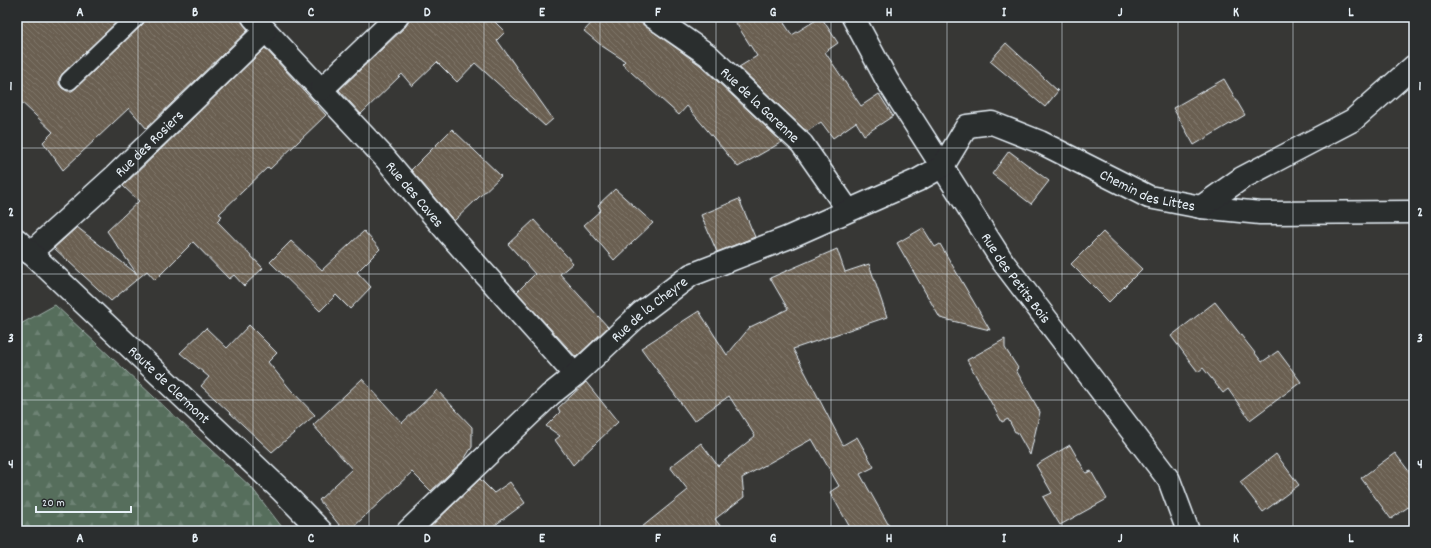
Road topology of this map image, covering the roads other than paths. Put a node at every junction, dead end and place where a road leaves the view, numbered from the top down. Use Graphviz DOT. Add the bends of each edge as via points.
graph roads {
  1 [pos="136,17"];
  2 [pos="397,17"];
  3 [pos="653,17"];
  4 [pos="853,17"];
  5 [pos="259,24"];
  6 [pos="1414,66"];
  7 [pos="69,81"];
  8 [pos="320,90"];
  9 [pos="943,166"];
  10 [pos="1201,207"];
  11 [pos="848,210"];
  12 [pos="1414,212"];
  13 [pos="24,246"];
  14 [pos="575,375"];
  15 [pos="321,531"];
  16 [pos="408,531"];
  17 [pos="1188,531"];
  1 -- 7 [label="lane"];
  2 -- 8 [label="street"];
  3 -- 11 [label="street, Rue de la Garenne" via="708,55 802,144"];
  4 -- 9 [label="street, Rue des Petits Bois" via="887,80"];
  5 -- 8 [label="street, Rue des Caves"];
  5 -- 13 [label="street, Rue des Rosiers" via="115,176"];
  6 -- 10 [label="street, Chemin des Littes" via="1353,120 1242,178"];
  8 -- 14 [label="street, Rue des Caves" via="384,157"];
  9 -- 10 [label="street, Chemin des Littes" via="967,126 992,123 1040,142 1149,197"];
  9 -- 11 [label="street, Rue de la Cheyre" via="918,180"];
  9 -- 17 [label="street, Rue des Petits Bois" via="1003,262 1169,480"];
  10 -- 12 [label="street" via="1260,213"];
  11 -- 14 [label="street, Rue de la Cheyre" via="788,238 691,275 641,313"];
  13 -- 15 [label="street, Route de Clermont"];
  14 -- 16 [label="street, Rue de la Cheyre" via="550,395"];
}
